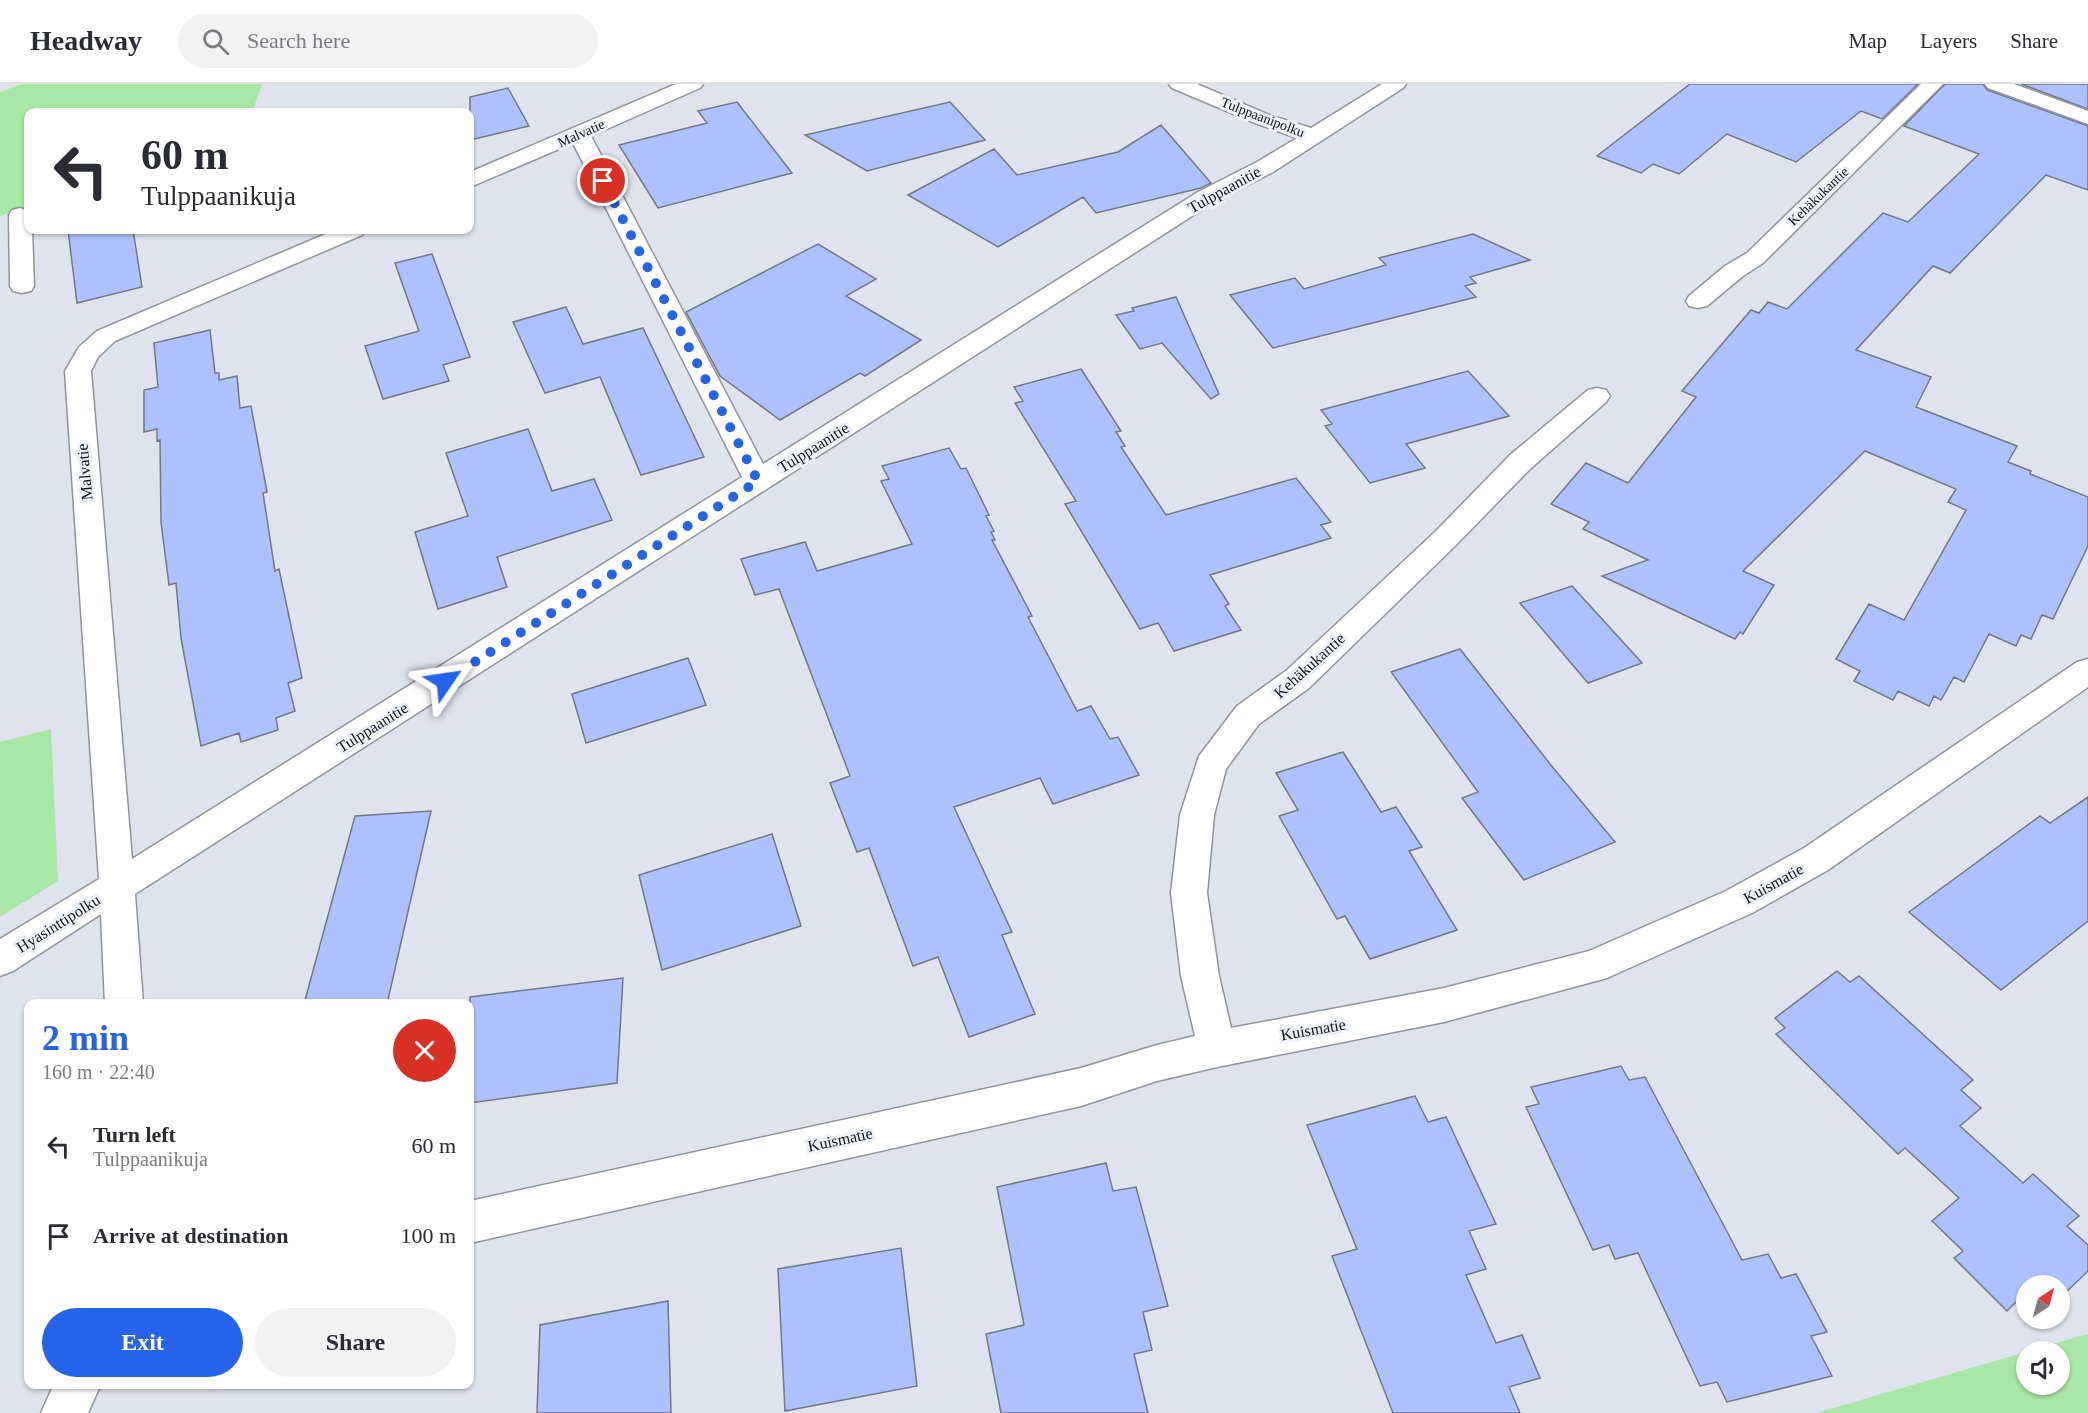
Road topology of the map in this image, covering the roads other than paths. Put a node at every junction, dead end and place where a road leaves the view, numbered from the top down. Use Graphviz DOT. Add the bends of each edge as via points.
graph roads {
  1 [pos="693,84"];
  2 [pos="1179,84"];
  3 [pos="1396,84"];
  4 [pos="1933,84"];
  5 [pos="1995,84"];
  6 [pos="2088,118"];
  7 [pos="579,134"];
  8 [pos="1313,136"];
  9 [pos="474,178"];
  10 [pos="20,215"];
  11 [pos="345,234"];
  12 [pos="22,286"];
  13 [pos="1698,300"];
  14 [pos="1597,396"];
  15 [pos="758,481"];
  16 [pos="2088,671"];
  17 [pos="117,887"];
  18 [pos="0,959"];
  19 [pos="124,999"];
  20 [pos="1217,1049"];
  21 [pos="474,1221"];
  22 [pos="76,1389"];
  23 [pos="64,1413"];
  1 -- 7 [label="street, Malvatie"];
  2 -- 8 [label="street, Tulppaanipolku"];
  3 -- 8 [label="street, Tulppaanitie"];
  4 -- 13 [label="street, Kehäkukantie" via="1755,258"];
  5 -- 6 [label="street"];
  7 -- 9 [label="street, Malvatie"];
  7 -- 15 [label="street"];
  8 -- 15 [label="street, Tulppaanitie" via="1206,197"];
  10 -- 12 [label="street"];
  11 -- 17 [label="street, Malvatie" via="106,336 88,353 78,371"];
  14 -- 20 [label="street, Kehäkukantie" via="1520,462 1298,679 1248,716 1210,765 1197,815 1189,893 1200,976"];
  15 -- 17 [label="street, Tulppaanitie"];
  16 -- 20 [label="street, Kuismatie" via="1816,859 1739,902 1659,939 1594,966 1444,1005"];
  17 -- 18 [label="street, Hyasinttipolku"];
  17 -- 19 [label="street"];
  20 -- 21 [label="street, Kuismatie" via="1081,1087"];
  22 -- 23 [label="street"];
}
